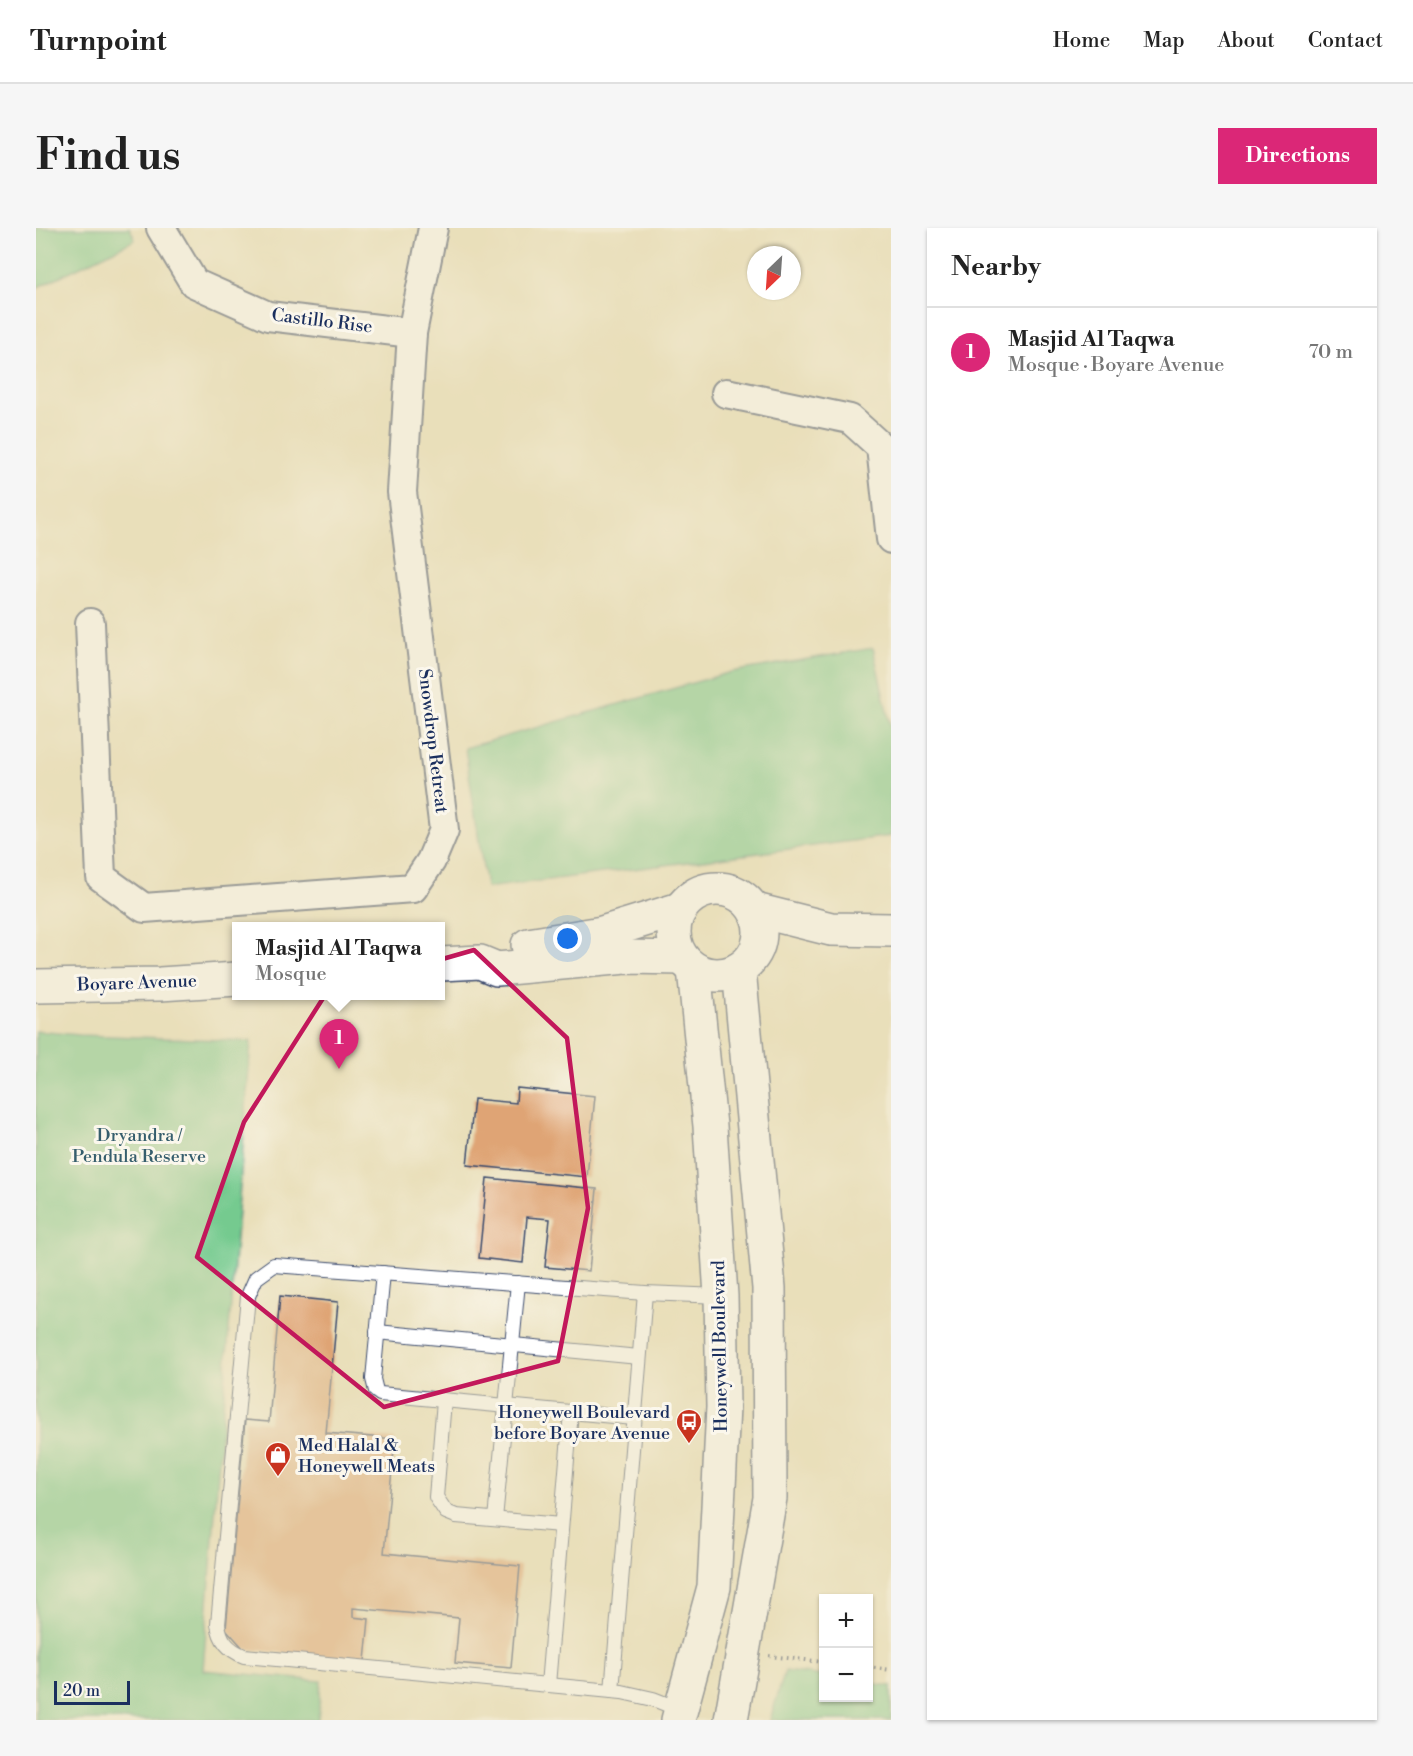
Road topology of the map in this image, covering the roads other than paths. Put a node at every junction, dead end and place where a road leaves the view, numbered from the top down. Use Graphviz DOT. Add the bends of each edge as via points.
graph roads {
  1 [pos="161,228"];
  2 [pos="433,228"];
  3 [pos="412,333"];
  4 [pos="726,393"];
  5 [pos="891,539"];
  6 [pos="90,623"];
  7 [pos="680,909"];
  8 [pos="755,910"];
  9 [pos="831,929"];
  10 [pos="891,930"];
  11 [pos="748,958"];
  12 [pos="480,962"];
  13 [pos="445,964"];
  14 [pos="688,964"];
  15 [pos="232,979"];
  16 [pos="36,986"];
  17 [pos="383,1273"];
  18 [pos="518,1283"];
  19 [pos="769,1288"];
  20 [pos="645,1293"];
  21 [pos="721,1296"];
  22 [pos="377,1332"];
  23 [pos="512,1345"];
  24 [pos="639,1357"];
  25 [pos="444,1401"];
  26 [pos="506,1407"];
  27 [pos="571,1413"];
  28 [pos="634,1418"];
  29 [pos="495,1520"];
  30 [pos="561,1525"];
  31 [pos="548,1685"];
  32 [pos="612,1691"];
  33 [pos="689,1717"];
  34 [pos="730,1720"];
  1 -- 3 [label="street, Castillo Rise" via="194,283 267,316"];
  2 -- 3 [label="street, Snowdrop Retreat"];
  3 -- 6 [label="street, Snowdrop Retreat" via="402,492 444,830 431,861 413,888 144,908 101,877"];
  4 -- 5 [label="street" via="850,419 881,447"];
  7 -- 8 [label="street" via="690,898 720,890 734,893"];
  7 -- 12 [label="street" via="602,933 494,950"];
  7 -- 14 [label="street" via="674,940"];
  8 -- 9 [label="street"];
  8 -- 11 [label="street" via="761,928"];
  9 -- 10 [label="street"];
  9 -- 11 [label="street"];
  11 -- 14 [label="street" via="721,974 704,973"];
  11 -- 19 [label="street"];
  12 -- 13 [label="street"];
  12 -- 14 [label="street" via="497,969 626,957"];
  14 -- 21 [label="street, Honeywell Boulevard" via="710,1126"];
  15 -- 16 [label="street, Boyare Avenue"];
  17 -- 18 [label="lane"];
  17 -- 22 [label="lane"];
  17 -- 31 [label="lane" via="274,1265 251,1286 221,1589 220,1635 234,1652 244,1656"];
  18 -- 20 [label="lane"];
  18 -- 23 [label="lane"];
  19 -- 21 [label="street"];
  19 -- 34 [label="street" via="770,1498"];
  20 -- 21 [label="lane"];
  20 -- 24 [label="lane"];
  21 -- 33 [label="street, Honeywell Boulevard" via="723,1407 714,1587"];
  22 -- 23 [label="lane"];
  22 -- 25 [label="lane" via="373,1379 376,1391 388,1396"];
  23 -- 24 [label="lane"];
  23 -- 26 [label="lane"];
  24 -- 28 [label="lane"];
  25 -- 26 [label="lane"];
  25 -- 29 [label="lane" via="436,1497 440,1505 456,1516"];
  26 -- 27 [label="lane"];
  26 -- 29 [label="lane"];
  27 -- 28 [label="lane"];
  27 -- 30 [label="lane"];
  28 -- 32 [label="lane"];
  29 -- 30 [label="lane"];
  30 -- 31 [label="lane"];
  31 -- 32 [label="lane"];
  32 -- 33 [label="lane" via="638,1695"];
}
